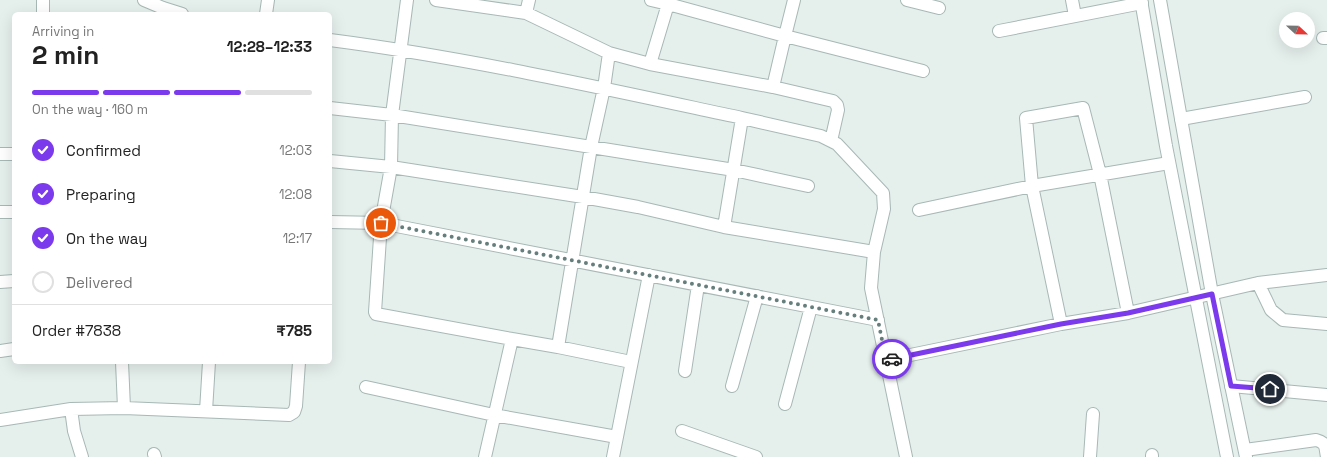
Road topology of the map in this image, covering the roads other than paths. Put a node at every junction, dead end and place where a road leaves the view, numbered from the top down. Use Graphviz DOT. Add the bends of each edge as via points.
graph roads {
  1 [pos="43,0"];
  2 [pos="144,0"];
  3 [pos="268,0"];
  4 [pos="407,0"];
  5 [pos="436,0"];
  6 [pos="529,0"];
  7 [pos="651,0"];
  8 [pos="794,0"];
  9 [pos="907,0"];
  10 [pos="1072,0"];
  11 [pos="1160,0"];
  12 [pos="668,2"];
  13 [pos="1142,2"];
  14 [pos="939,8"];
  15 [pos="162,11"];
  16 [pos="42,12"];
  17 [pos="266,12"];
  18 [pos="526,14"];
  19 [pos="1075,16"];
  20 [pos="999,31"];
  21 [pos="785,36"];
  22 [pos="332,40"];
  23 [pos="400,49"];
  24 [pos="609,53"];
  25 [pos="650,64"];
  26 [pos="923,71"];
  27 [pos="773,87"];
  28 [pos="604,88"];
  29 [pos="1304,97"];
  30 [pos="332,108"];
  31 [pos="392,115"];
  32 [pos="742,118"];
  33 [pos="1181,119"];
  34 [pos="831,141"];
  35 [pos="591,147"];
  36 [pos="0,154"];
  37 [pos="12,154"];
  38 [pos="332,161"];
  39 [pos="1169,163"];
  40 [pos="391,167"];
  41 [pos="734,170"];
  42 [pos="1100,174"];
  43 [pos="808,186"];
  44 [pos="1032,186"];
  45 [pos="583,197"];
  46 [pos="919,210"];
  47 [pos="0,212"];
  48 [pos="12,212"];
  49 [pos="332,222"];
  50 [pos="381,223"];
  51 [pos="724,227"];
  52 [pos="874,252"];
  53 [pos="572,261"];
  54 [pos="649,275"];
  55 [pos="1327,275"];
  56 [pos="12,281"];
  57 [pos="0,282"];
  58 [pos="1258,283"];
  59 [pos="698,284"];
  60 [pos="1212,294"];
  61 [pos="757,296"];
  62 [pos="1195,298"];
  63 [pos="811,307"];
  64 [pos="1128,313"];
  65 [pos="878,320"];
  66 [pos="1061,324"];
  67 [pos="1327,324"];
  68 [pos="512,339"];
  69 [pos="558,347"];
  70 [pos="12,349"];
  71 [pos="0,351"];
  72 [pos="886,360"];
  73 [pos="631,362"];
  74 [pos="122,364"];
  75 [pos="209,364"];
  76 [pos="299,364"];
  77 [pos="685,371"];
  78 [pos="732,386"];
  79 [pos="1231,386"];
  80 [pos="366,387"];
  81 [pos="1327,395"];
  82 [pos="785,404"];
  83 [pos="124,408"];
  84 [pos="71,409"];
  85 [pos="206,411"];
  86 [pos="1093,414"];
  87 [pos="494,415"];
  88 [pos="0,420"];
  89 [pos="682,431"];
  90 [pos="617,437"];
  91 [pos="1246,454"];
  92 [pos="82,457"];
  93 [pos="484,457"];
  94 [pos="613,457"];
  95 [pos="756,457"];
  96 [pos="906,457"];
  97 [pos="1090,457"];
  98 [pos="1227,457"];
  99 [pos="1327,457"];
  1 -- 16 [label="street"];
  2 -- 15 [label="street"];
  3 -- 17 [label="street"];
  4 -- 23 [label="street"];
  5 -- 18 [label="street"];
  6 -- 18 [label="street"];
  7 -- 12 [label="street"];
  8 -- 21 [label="street"];
  9 -- 14 [label="street"];
  10 -- 19 [label="street"];
  11 -- 33 [label="street"];
  12 -- 21 [label="street"];
  12 -- 25 [label="street"];
  13 -- 19 [label="street"];
  13 -- 39 [label="street"];
  18 -- 24 [label="street"];
  19 -- 20 [label="street"];
  21 -- 26 [label="street"];
  21 -- 27 [label="street"];
  22 -- 23 [label="street"];
  23 -- 28 [label="street"];
  23 -- 31 [label="street"];
  24 -- 25 [label="street"];
  24 -- 28 [label="street"];
  25 -- 27 [label="street"];
  27 -- 34 [label="street" via="833,101 838,110"];
  28 -- 32 [label="street"];
  28 -- 35 [label="street"];
  29 -- 33 [label="street"];
  30 -- 31 [label="street"];
  31 -- 35 [label="street"];
  31 -- 40 [label="street"];
  32 -- 34 [label="street" via="821,136"];
  32 -- 41 [label="street"];
  33 -- 60 [label="street"];
  34 -- 52 [label="street" via="837,144 883,193 884,209"];
  35 -- 41 [label="street"];
  35 -- 45 [label="street"];
  36 -- 37 [label="street"];
  38 -- 40 [label="street"];
  39 -- 42 [label="street"];
  39 -- 62 [label="street"];
  40 -- 45 [label="street"];
  40 -- 50 [label="street"];
  41 -- 43 [label="street"];
  41 -- 51 [label="street"];
  42 -- 44 [label="street"];
  42 -- 44 [label="street" via="1084,108 1026,118"];
  42 -- 64 [label="street"];
  44 -- 46 [label="street"];
  44 -- 66 [label="street"];
  45 -- 51 [label="street"];
  45 -- 53 [label="street"];
  47 -- 48 [label="street"];
  49 -- 50 [label="street"];
  50 -- 53 [label="street"];
  50 -- 68 [label="street" via="376,314"];
  51 -- 52 [label="street"];
  52 -- 65 [label="street" via="871,288"];
  53 -- 54 [label="street"];
  53 -- 69 [label="street"];
  54 -- 59 [label="street"];
  54 -- 73 [label="street"];
  55 -- 58 [label="street"];
  56 -- 57 [label="street"];
  58 -- 60 [label="street"];
  58 -- 67 [label="street" via="1271,310 1283,320"];
  59 -- 61 [label="street"];
  59 -- 77 [label="street"];
  60 -- 62 [label="street"];
  60 -- 79 [label="street"];
  61 -- 63 [label="street"];
  61 -- 78 [label="street"];
  62 -- 64 [label="street"];
  62 -- 98 [label="street"];
  63 -- 65 [label="street"];
  63 -- 82 [label="street"];
  64 -- 66 [label="street"];
  65 -- 72 [label="street"];
  66 -- 72 [label="street"];
  68 -- 69 [label="street"];
  68 -- 87 [label="street"];
  69 -- 73 [label="street"];
  70 -- 71 [label="street"];
  72 -- 96 [label="street"];
  73 -- 90 [label="street"];
  74 -- 83 [label="street"];
  75 -- 85 [label="street"];
  76 -- 85 [label="street" via="296,406 294,412 289,415"];
  79 -- 81 [label="street"];
  79 -- 91 [label="street"];
  80 -- 87 [label="street"];
  83 -- 84 [label="street"];
  83 -- 85 [label="street"];
  84 -- 88 [label="street"];
  84 -- 92 [label="street"];
  86 -- 97 [label="street"];
  87 -- 90 [label="street"];
  87 -- 93 [label="street"];
  89 -- 95 [label="street"];
  90 -- 94 [label="street"];
  91 -- 99 [label="street" via="1316,440 1325,445"];
}
